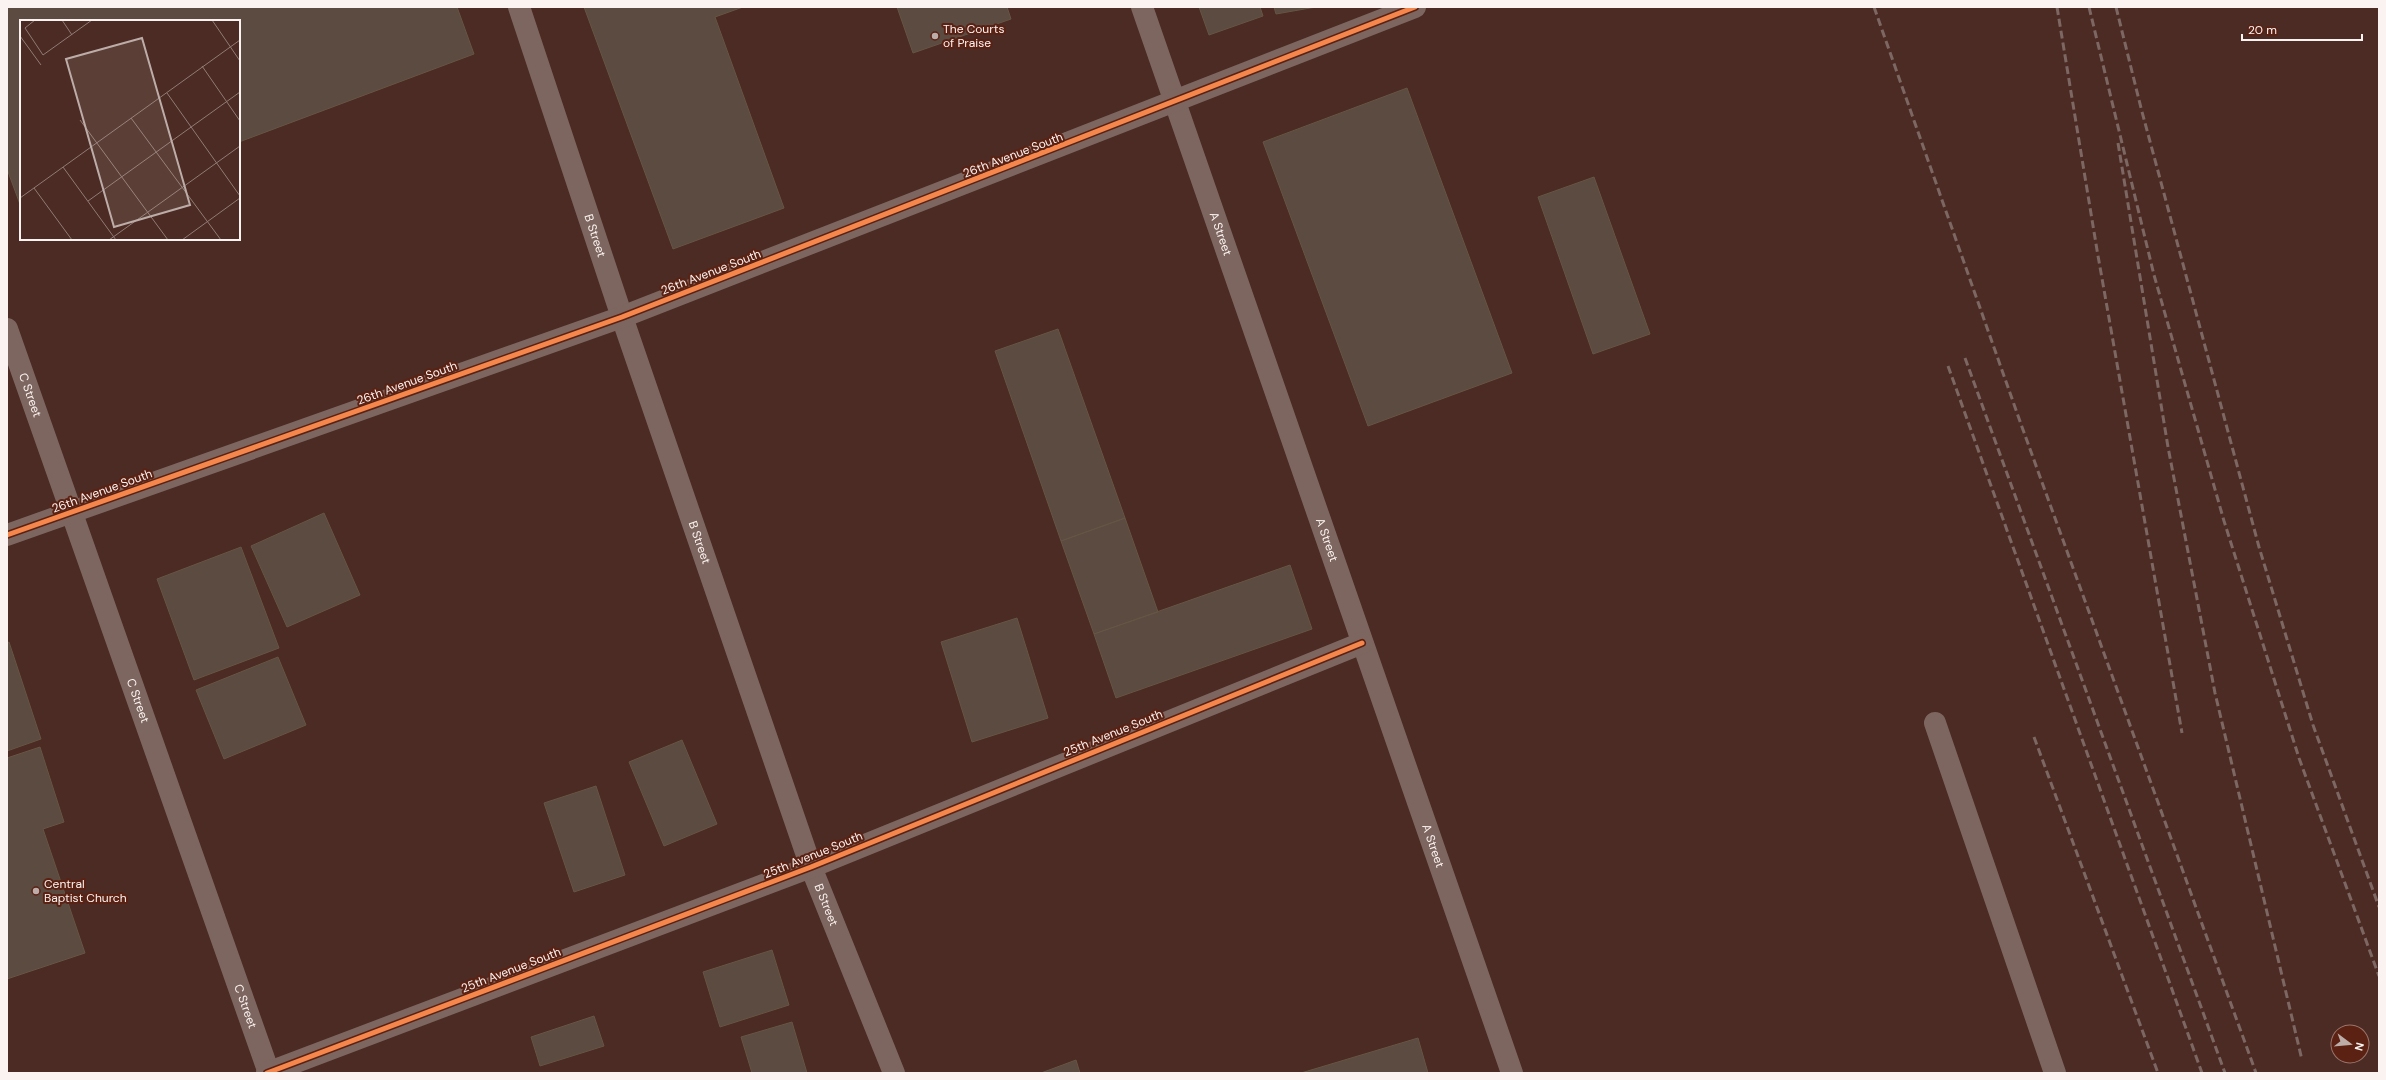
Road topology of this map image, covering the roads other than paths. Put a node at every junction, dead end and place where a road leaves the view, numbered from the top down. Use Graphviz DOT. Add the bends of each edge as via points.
graph roads {
  1 [pos="519,7"];
  2 [pos="1142,7"];
  3 [pos="1415,7"];
  4 [pos="1175,102"];
  5 [pos="622,317"];
  6 [pos="7,329"];
  7 [pos="72,512"];
  8 [pos="7,536"];
  9 [pos="1362,643"];
  10 [pos="1935,723"];
  11 [pos="811,867"];
  12 [pos="268,1073"];
  13 [pos="894,1073"];
  14 [pos="1512,1073"];
  15 [pos="2055,1073"];
  1 -- 5 [label="street, B Street"];
  2 -- 4 [label="street, A Street"];
  3 -- 4 [label="street, 26th Avenue South"];
  4 -- 5 [label="street, 26th Avenue South"];
  4 -- 9 [label="street, A Street"];
  5 -- 7 [label="street, 26th Avenue South"];
  5 -- 11 [label="street, B Street"];
  6 -- 7 [label="street, C Street"];
  7 -- 8 [label="street, 26th Avenue South"];
  7 -- 12 [label="street, C Street"];
  9 -- 11 [label="street, 25th Avenue South"];
  9 -- 14 [label="street, A Street"];
  10 -- 15 [label="street"];
  11 -- 12 [label="street, 25th Avenue South"];
  11 -- 13 [label="street, B Street"];
}
